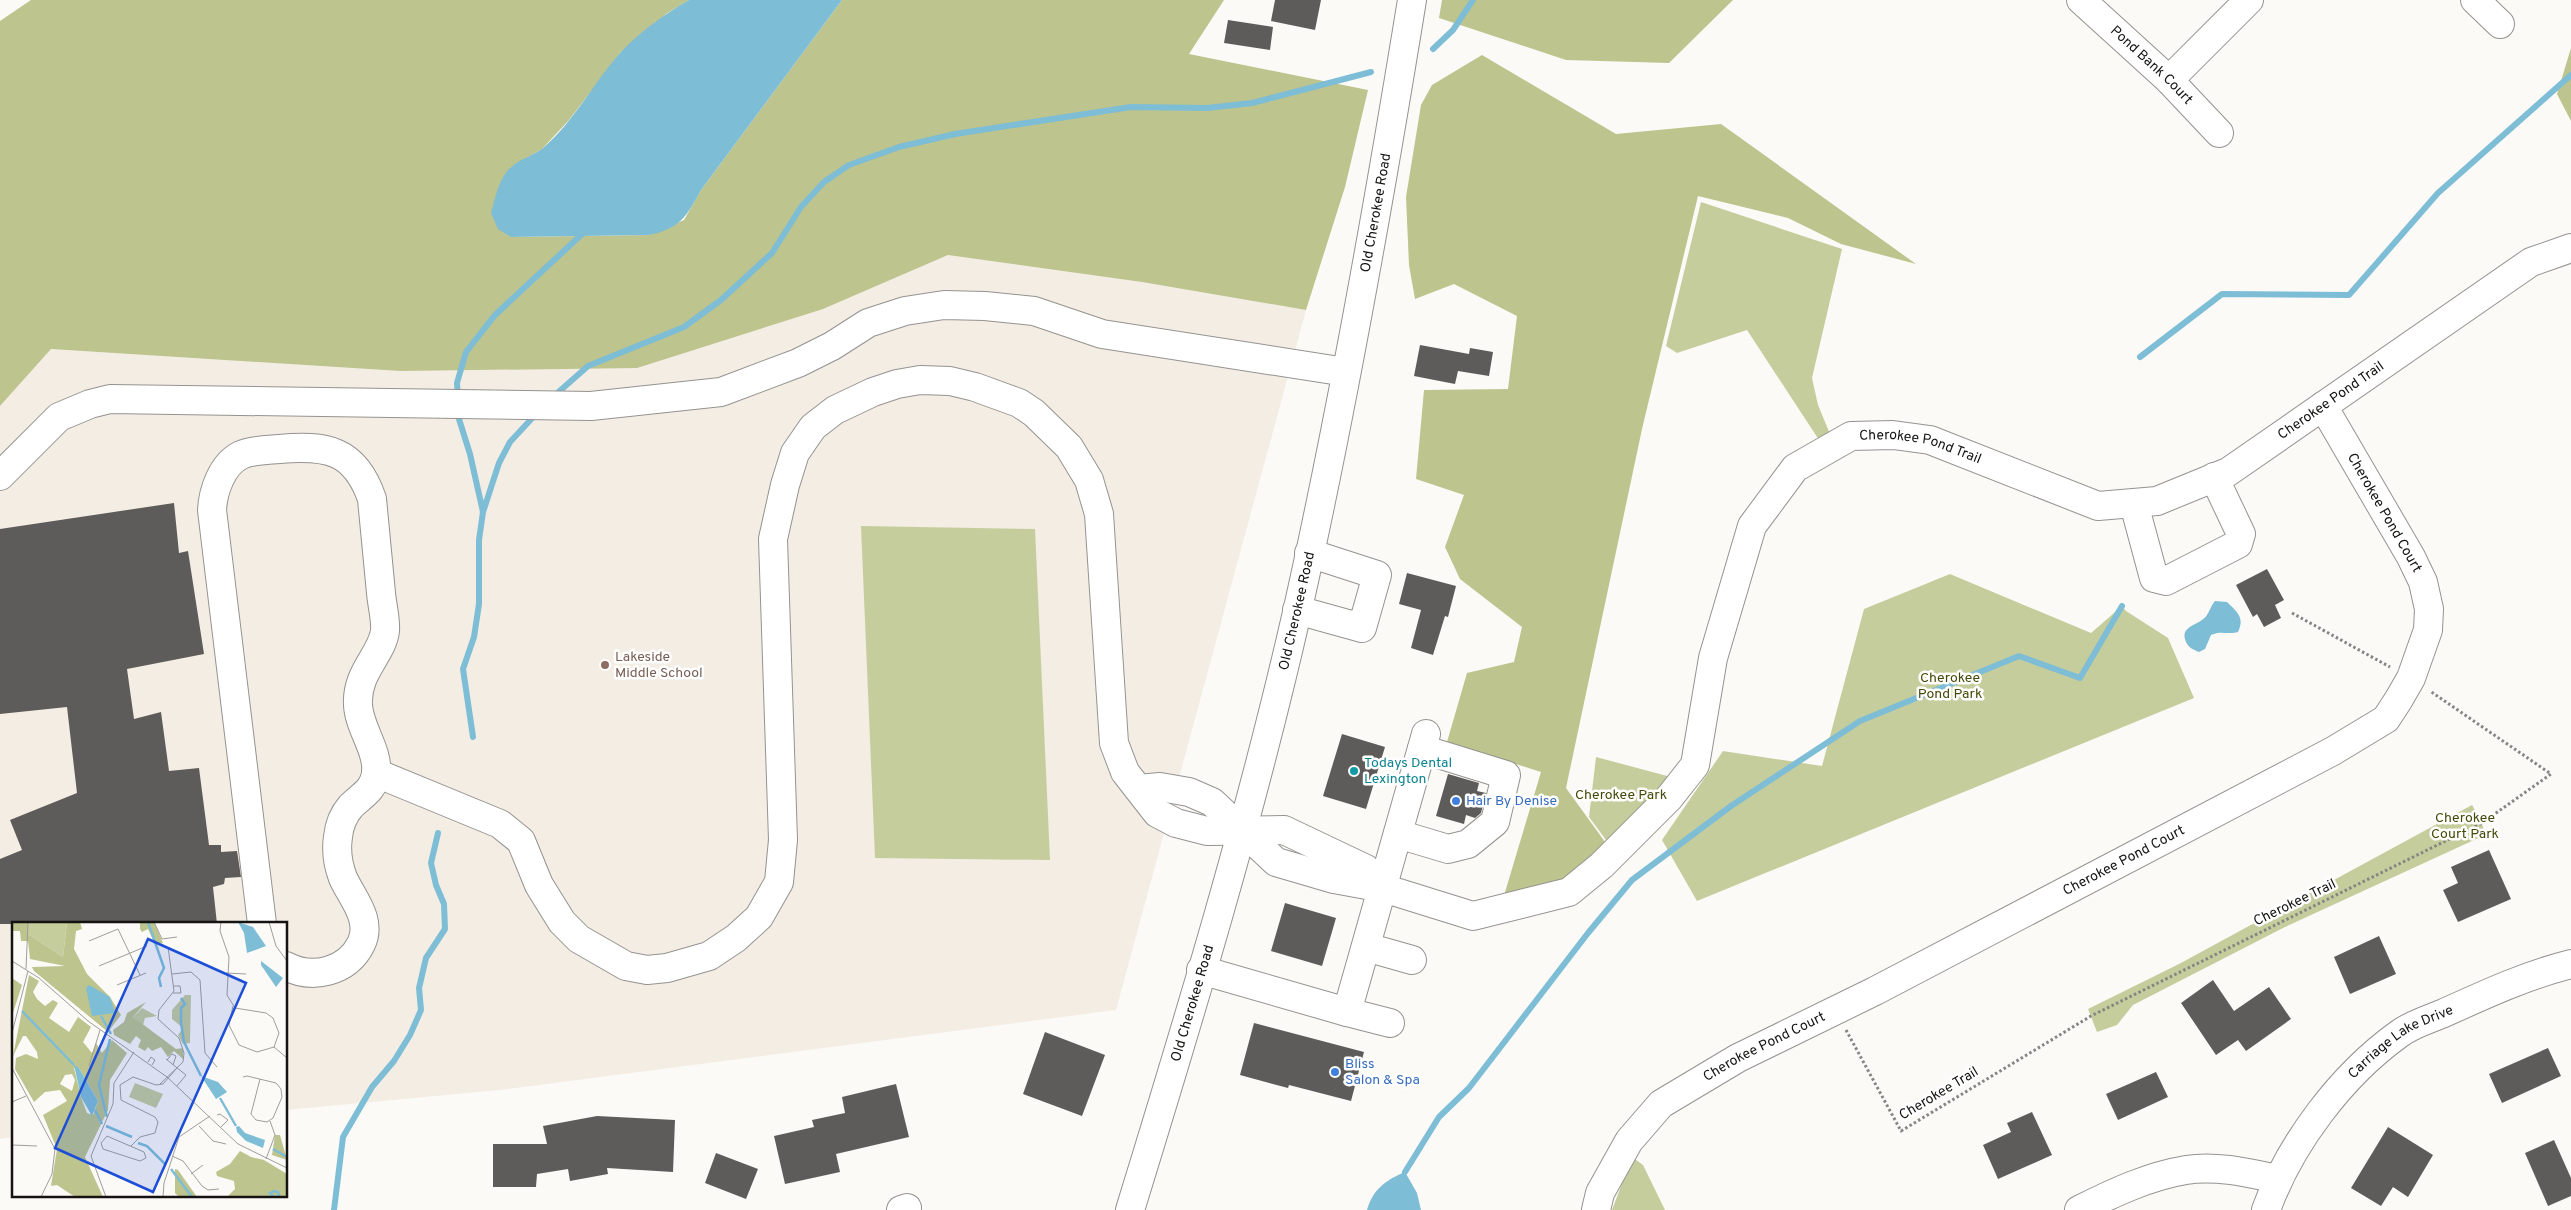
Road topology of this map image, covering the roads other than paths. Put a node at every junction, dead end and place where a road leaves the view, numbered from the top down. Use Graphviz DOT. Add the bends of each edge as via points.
graph roads {
  1 [pos="1412,0"];
  2 [pos="2081,0"];
  3 [pos="2249,0"];
  4 [pos="2475,0"];
  5 [pos="2500,24"];
  6 [pos="2169,80"];
  7 [pos="2219,133"];
  8 [pos="2571,248"];
  9 [pos="1346,372"];
  10 [pos="2323,406"];
  11 [pos="0,476"];
  12 [pos="2214,477"];
  13 [pos="2134,504"];
  14 [pos="1310,554"];
  15 [pos="1297,610"];
  16 [pos="376,773"];
  17 [pos="1241,829"];
  18 [pos="1398,834"];
  19 [pos="1383,888"];
  20 [pos="262,922"];
  21 [pos="1366,947"];
  22 [pos="1412,960"];
  23 [pos="2571,964"];
  24 [pos="288,967"];
  25 [pos="1201,970"];
  26 [pos="1347,1012"];
  27 [pos="1390,1023"];
  28 [pos="2277,1179"];
  29 [pos="1130,1210"];
  30 [pos="1596,1210"];
  31 [pos="2080,1210"];
  32 [pos="2266,1210"];
  1 -- 9 [label="street, Old Cherokee Road"];
  2 -- 6 [label="street, Pond Bank Court"];
  3 -- 6 [label="street"];
  4 -- 5 [label="street"];
  6 -- 7 [label="street, Pond Bank Court"];
  8 -- 10 [label="street, Cherokee Pond Trail" via="2531,262"];
  9 -- 11 [label="street" via="1102,334 1034,312 944,305 905,311 868,323 798,364 721,392 591,406 110,399 59,417"];
  9 -- 14 [label="street, Old Cherokee Road"];
  10 -- 12 [label="street, Cherokee Pond Trail" via="2228,472"];
  10 -- 30 [label="street, Cherokee Pond Court" via="2423,582 2430,609 2428,630 2411,678 2386,719 2333,751 1738,1058 1661,1104 1629,1141 1600,1193"];
  12 -- 13 [label="street, Cherokee Pond Trail" via="2157,501"];
  12 -- 13 [label="street" via="2241,534 2238,544 2166,581 2154,578"];
  13 -- 19 [label="street, Cherokee Pond Trail" via="2098,506 1930,440 1893,435 1851,436 1795,468 1752,526 1713,658 1695,765 1669,798 1602,865 1569,892 1473,916"];
  14 -- 15 [label="street, Old Cherokee Road"];
  14 -- 15 [label="street" via="1377,574 1362,628"];
  15 -- 17 [label="street, Old Cherokee Road"];
  16 -- 17 [label="street" via="500,824 521,842 539,885 562,922 579,939 626,966 647,970 667,968 709,956 736,938 759,917 780,882 783,840 773,539 795,453 813,427 836,410 873,392 920,380 950,381 1019,402 1069,446 1089,480 1100,514 1114,743 1125,772 1157,813 1176,823 1206,831"];
  16 -- 20 [label="street" via="358,706 365,670 385,632 372,499 365,478 338,454 308,446 240,455 217,483 212,510"];
  16 -- 24 [label="street" via="371,789 350,807 342,820 338,838 338,859 343,878 362,913 365,930 361,945 331,971 314,975"];
  17 -- 19 [label="street, Cherokee Pond Trail" via="1276,862 1334,879"];
  17 -- 25 [label="street, Old Cherokee Road"];
  18 -- 18 [label="street" via="1424,742 1506,775 1495,822 1468,844 1448,850"];
  18 -- 19 [label="street"];
  19 -- 21 [label="street"];
  21 -- 22 [label="street"];
  21 -- 26 [label="street"];
  23 -- 28 [label="street, Carriage Lake Drive" via="2513,982 2400,1033 2324,1108 2301,1138"];
  25 -- 26 [label="street"];
  25 -- 29 [label="street, Old Cherokee Road"];
  26 -- 27 [label="street"];
  28 -- 31 [label="street" via="2237,1171 2188,1169 2155,1177"];
  28 -- 32 [label="street, Carriage Lake Drive"];
}
